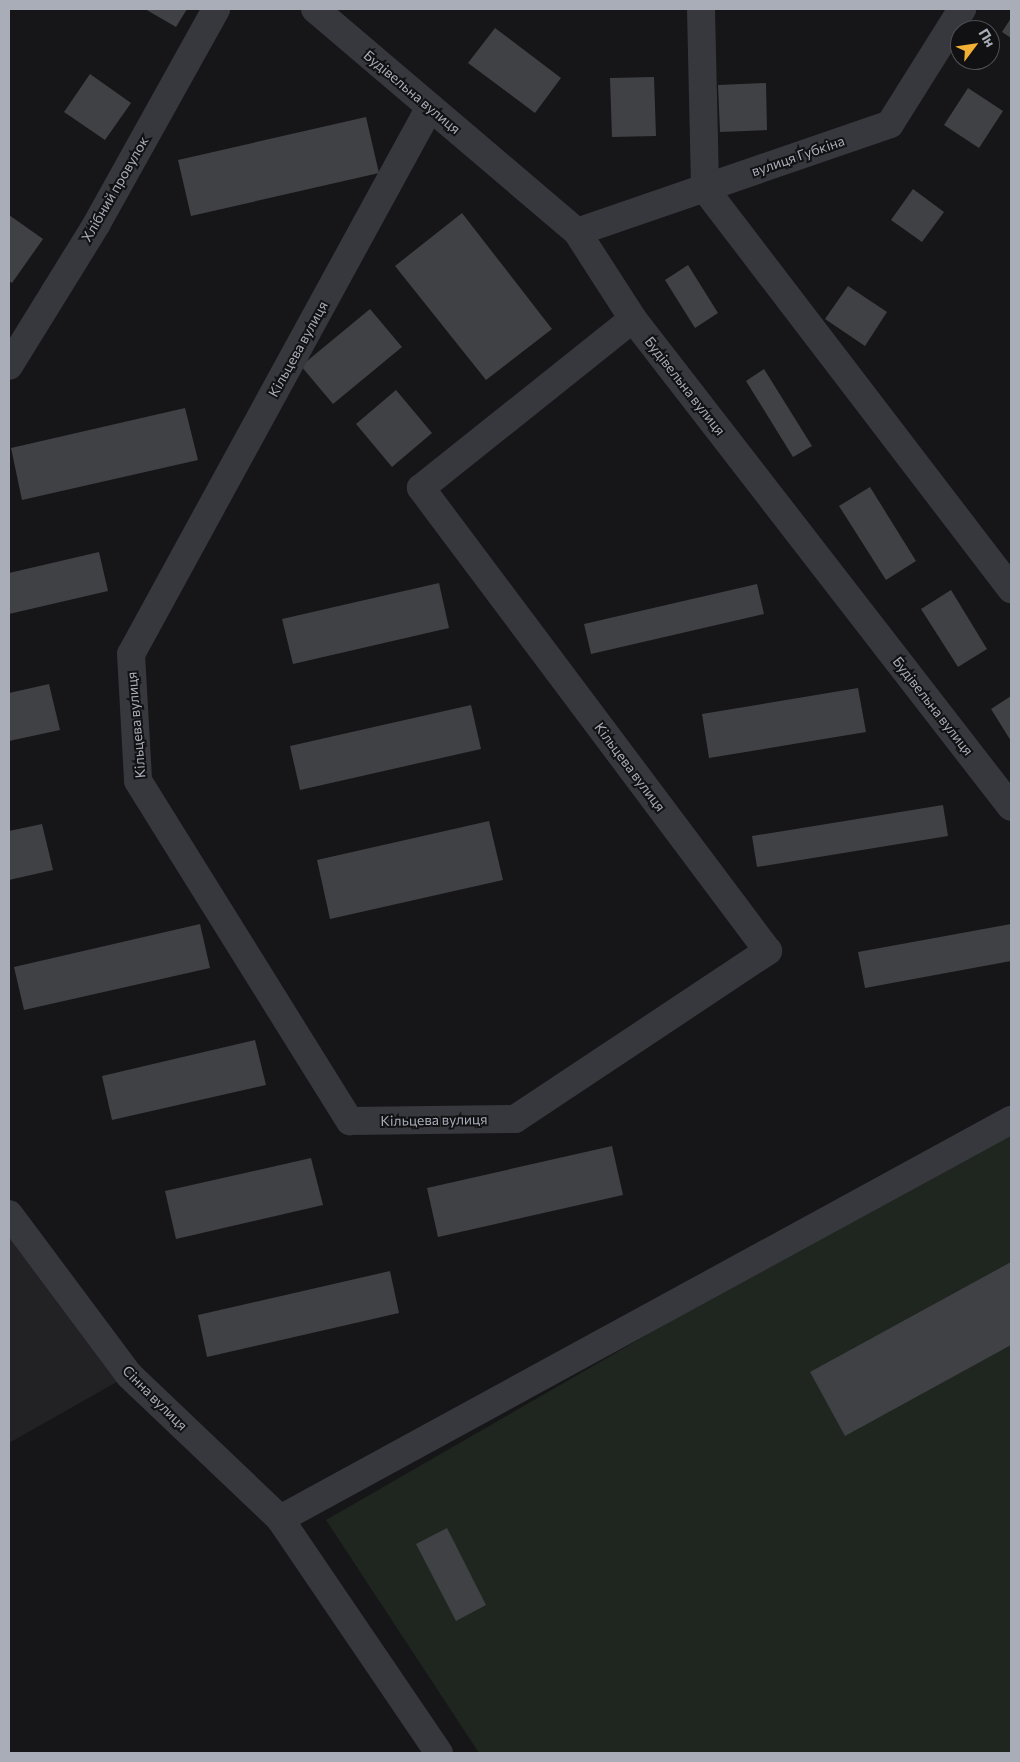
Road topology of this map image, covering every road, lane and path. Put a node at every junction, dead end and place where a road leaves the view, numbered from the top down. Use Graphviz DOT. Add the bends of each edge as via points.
graph roads {
  1 [pos="216,9"];
  2 [pos="315,9"];
  3 [pos="701,9"];
  4 [pos="962,9"];
  5 [pos="430,107"];
  6 [pos="705,188"];
  7 [pos="577,232"];
  8 [pos="633,319"];
  9 [pos="9,366"];
  10 [pos="1011,589"];
  11 [pos="1011,807"];
  12 [pos="1011,1120"];
  13 [pos="9,1214"];
  14 [pos="280,1519"];
  15 [pos="439,1753"];
  1 -- 9 [label="street, Хлібний провулок" via="96,225"];
  2 -- 5 [label="street, Будівельна вулиця"];
  3 -- 6 [label="street"];
  4 -- 6 [label="street, вулиця Губкіна" via="890,124"];
  5 -- 7 [label="street, Будівельна вулиця"];
  5 -- 8 [label="street, Кільцева вулиця" via="131,654 138,781 350,1121 516,1120 768,950 421,488"];
  6 -- 7 [label="street, вулиця Губкіна"];
  6 -- 10 [label="street"];
  7 -- 8 [label="street, Будівельна вулиця"];
  8 -- 11 [label="street, Будівельна вулиця"];
  12 -- 14 [label="street"];
  13 -- 14 [label="street, Сінна вулиця" via="129,1375"];
  14 -- 15 [label="street, Сінна вулиця"];
}
